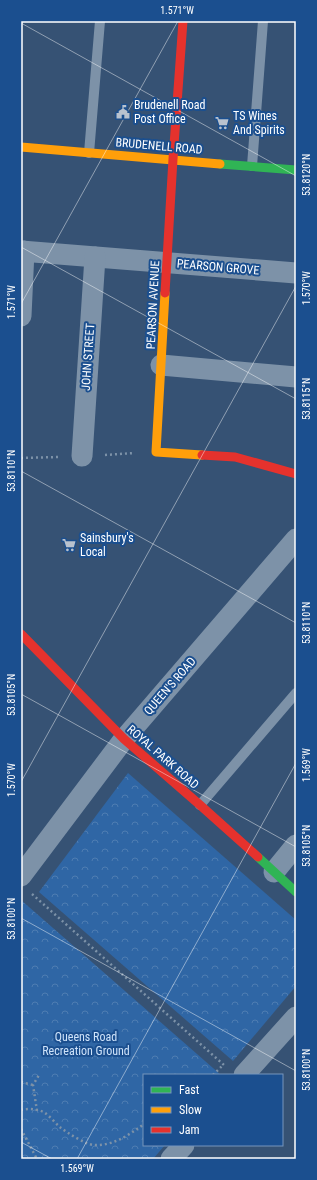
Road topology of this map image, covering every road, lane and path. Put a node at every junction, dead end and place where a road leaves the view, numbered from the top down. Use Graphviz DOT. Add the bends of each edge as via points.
graph roads {
  1 [pos="100,21"];
  2 [pos="183,21"];
  3 [pos="263,21"];
  4 [pos="21,147"];
  5 [pos="89,153"];
  6 [pos="173,160"];
  7 [pos="252,166"];
  8 [pos="296,170"];
  9 [pos="23,251"];
  10 [pos="95,257"];
  11 [pos="167,263"];
  12 [pos="296,273"];
  13 [pos="21,316"];
  14 [pos="161,365"];
  15 [pos="296,377"];
  16 [pos="82,456"];
  17 [pos="296,474"];
  18 [pos="296,539"];
  19 [pos="21,634"];
  20 [pos="296,693"];
  21 [pos="124,739"];
  22 [pos="200,805"];
  23 [pos="296,846"];
  24 [pos="274,872"];
  25 [pos="24,883"];
  26 [pos="296,892"];
  27 [pos="296,1017"];
  28 [pos="224,1064"];
  29 [pos="237,1072"];
  30 [pos="214,1074"];
  31 [pos="39,1075"];
  32 [pos="21,1082"];
  33 [pos="33,1085"];
  34 [pos="21,1110"];
  35 [pos="37,1111"];
  36 [pos="143,1125"];
  37 [pos="21,1130"];
  38 [pos="183,1146"];
  39 [pos="36,1159"];
  40 [pos="171,1159"];
  1 -- 5 [label="lane"];
  2 -- 6 [label="street, PEARSON AVENUE"];
  3 -- 7 [label="lane"];
  4 -- 5 [label="street, BRUDENELL ROAD"];
  5 -- 6 [label="street, BRUDENELL ROAD"];
  6 -- 7 [label="street, BRUDENELL ROAD"];
  6 -- 11 [label="street, PEARSON AVENUE"];
  7 -- 8 [label="street, BRUDENELL ROAD"];
  9 -- 10 [label="street, PEARSON GROVE"];
  9 -- 13 [label="street"];
  10 -- 11 [label="street, PEARSON GROVE"];
  10 -- 16 [label="street, JOHN STREET"];
  11 -- 12 [label="street, PEARSON GROVE"];
  11 -- 14 [label="street, PEARSON AVENUE"];
  14 -- 15 [label="street"];
  14 -- 17 [label="street, PEARSON AVENUE" via="156,452 235,457"];
  18 -- 21 [label="street, QUEEN'S ROAD"];
  19 -- 21 [label="street, ROYAL PARK ROAD"];
  20 -- 22 [label="lane"];
  21 -- 22 [label="street, ROYAL PARK ROAD"];
  21 -- 25 [label="street, QUEEN'S ROAD"];
  22 -- 24 [label="street, ROYAL PARK ROAD"];
  23 -- 24 [label="street"];
  24 -- 26 [label="street, ROYAL PARK ROAD"];
  25 -- 28 [label="path"];
  27 -- 29 [label="street"];
  28 -- 29 [label="path"];
  28 -- 30 [label="path"];
  31 -- 33 [label="path"];
  32 -- 33 [label="path"];
  33 -- 35 [label="path"];
  34 -- 35 [label="path"];
  35 -- 36 [label="path" via="45,1113 61,1128 92,1145 110,1144 129,1136"];
  37 -- 39 [label="path"];
  38 -- 40 [label="street"];
}
